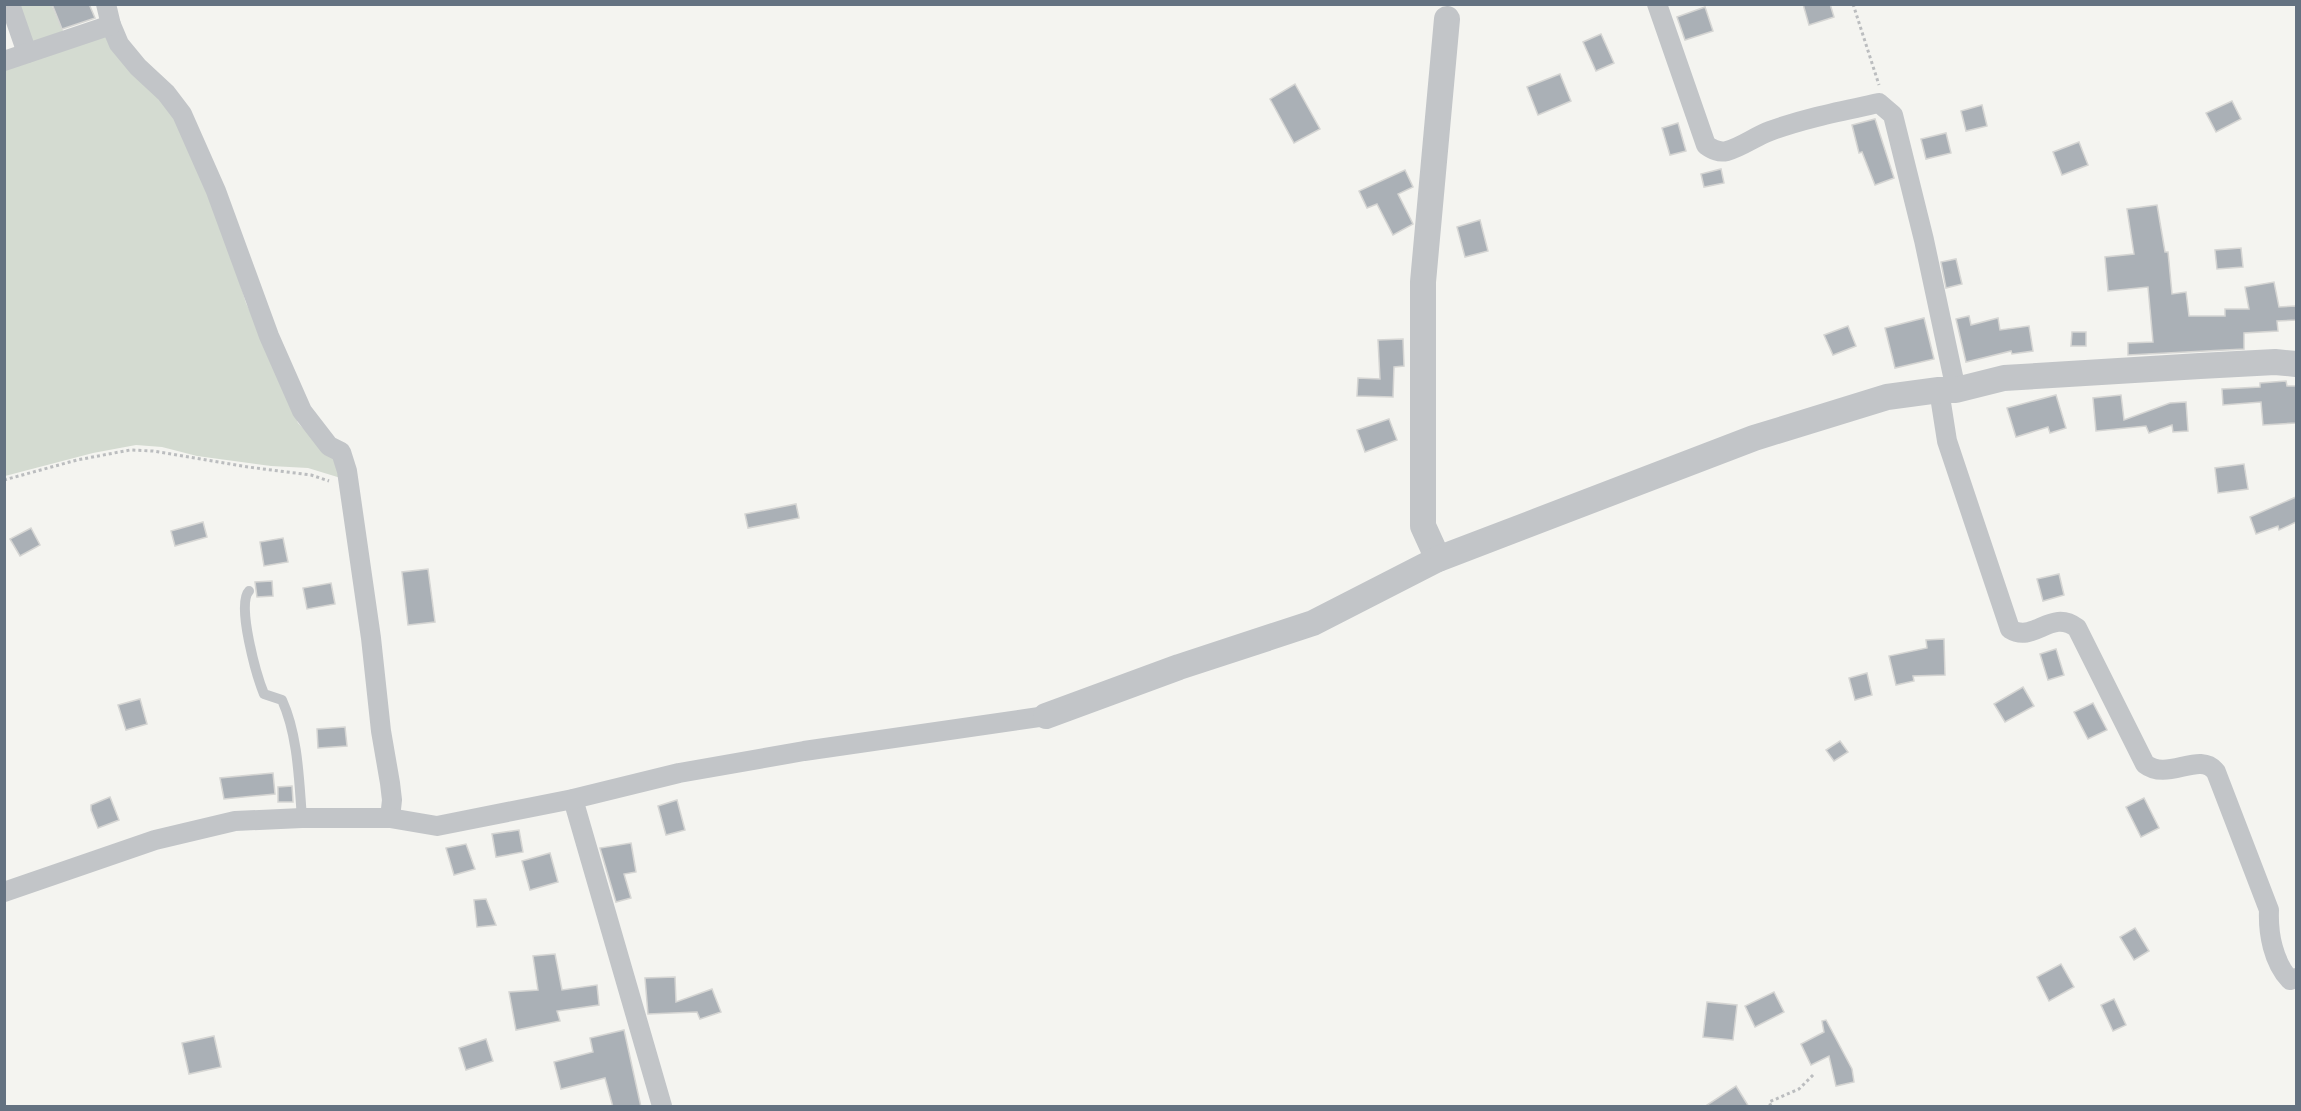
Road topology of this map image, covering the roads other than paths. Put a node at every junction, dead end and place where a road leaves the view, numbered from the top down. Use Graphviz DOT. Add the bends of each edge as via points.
graph roads {
  1 [pos="10,4"];
  2 [pos="106,4"];
  3 [pos="1657,4"];
  4 [pos="1449,12"];
  5 [pos="111,25"];
  6 [pos="27,53"];
  7 [pos="4,61"];
  8 [pos="2296,364"];
  9 [pos="1948,390"];
  10 [pos="1438,560"];
  11 [pos="249,591"];
  12 [pos="1046,716"];
  13 [pos="573,799"];
  14 [pos="302,818"];
  15 [pos="390,818"];
  16 [pos="4,892"];
  17 [pos="2296,978"];
  18 [pos="662,1107"];
  1 -- 6 [label="street"];
  2 -- 5 [label="street"];
  3 -- 9 [label="street" via="1706,145 1713,151 1728,151 1769,131 1809,118 1879,103 1893,115 1924,240"];
  4 -- 10 [label="street" via="1423,282 1422,526"];
  5 -- 6 [label="street"];
  5 -- 15 [label="street" via="119,44 182,114 302,411 329,446 341,452 371,638 390,783"];
  6 -- 7 [label="street"];
  8 -- 9 [label="street" via="2264,362 2015,377"];
  9 -- 10 [label="street" via="1887,397 1754,438"];
  9 -- 17 [label="street" via="1947,441 2010,629 2024,634 2060,621 2070,623 2077,628 2145,764 2159,771 2202,763 2213,767 2269,910 2274,952 2284,974 2290,980"];
  10 -- 12 [label="street" via="1313,623"];
  11 -- 14 [label="lane" via="243,602 255,671 264,694 282,700 285,707 293,736"];
  12 -- 13 [label="street" via="680,773"];
  13 -- 15 [label="street" via="437,826"];
  13 -- 18 [label="street"];
  14 -- 15 [label="street"];
  14 -- 16 [label="street" via="235,821 155,840"];
}
